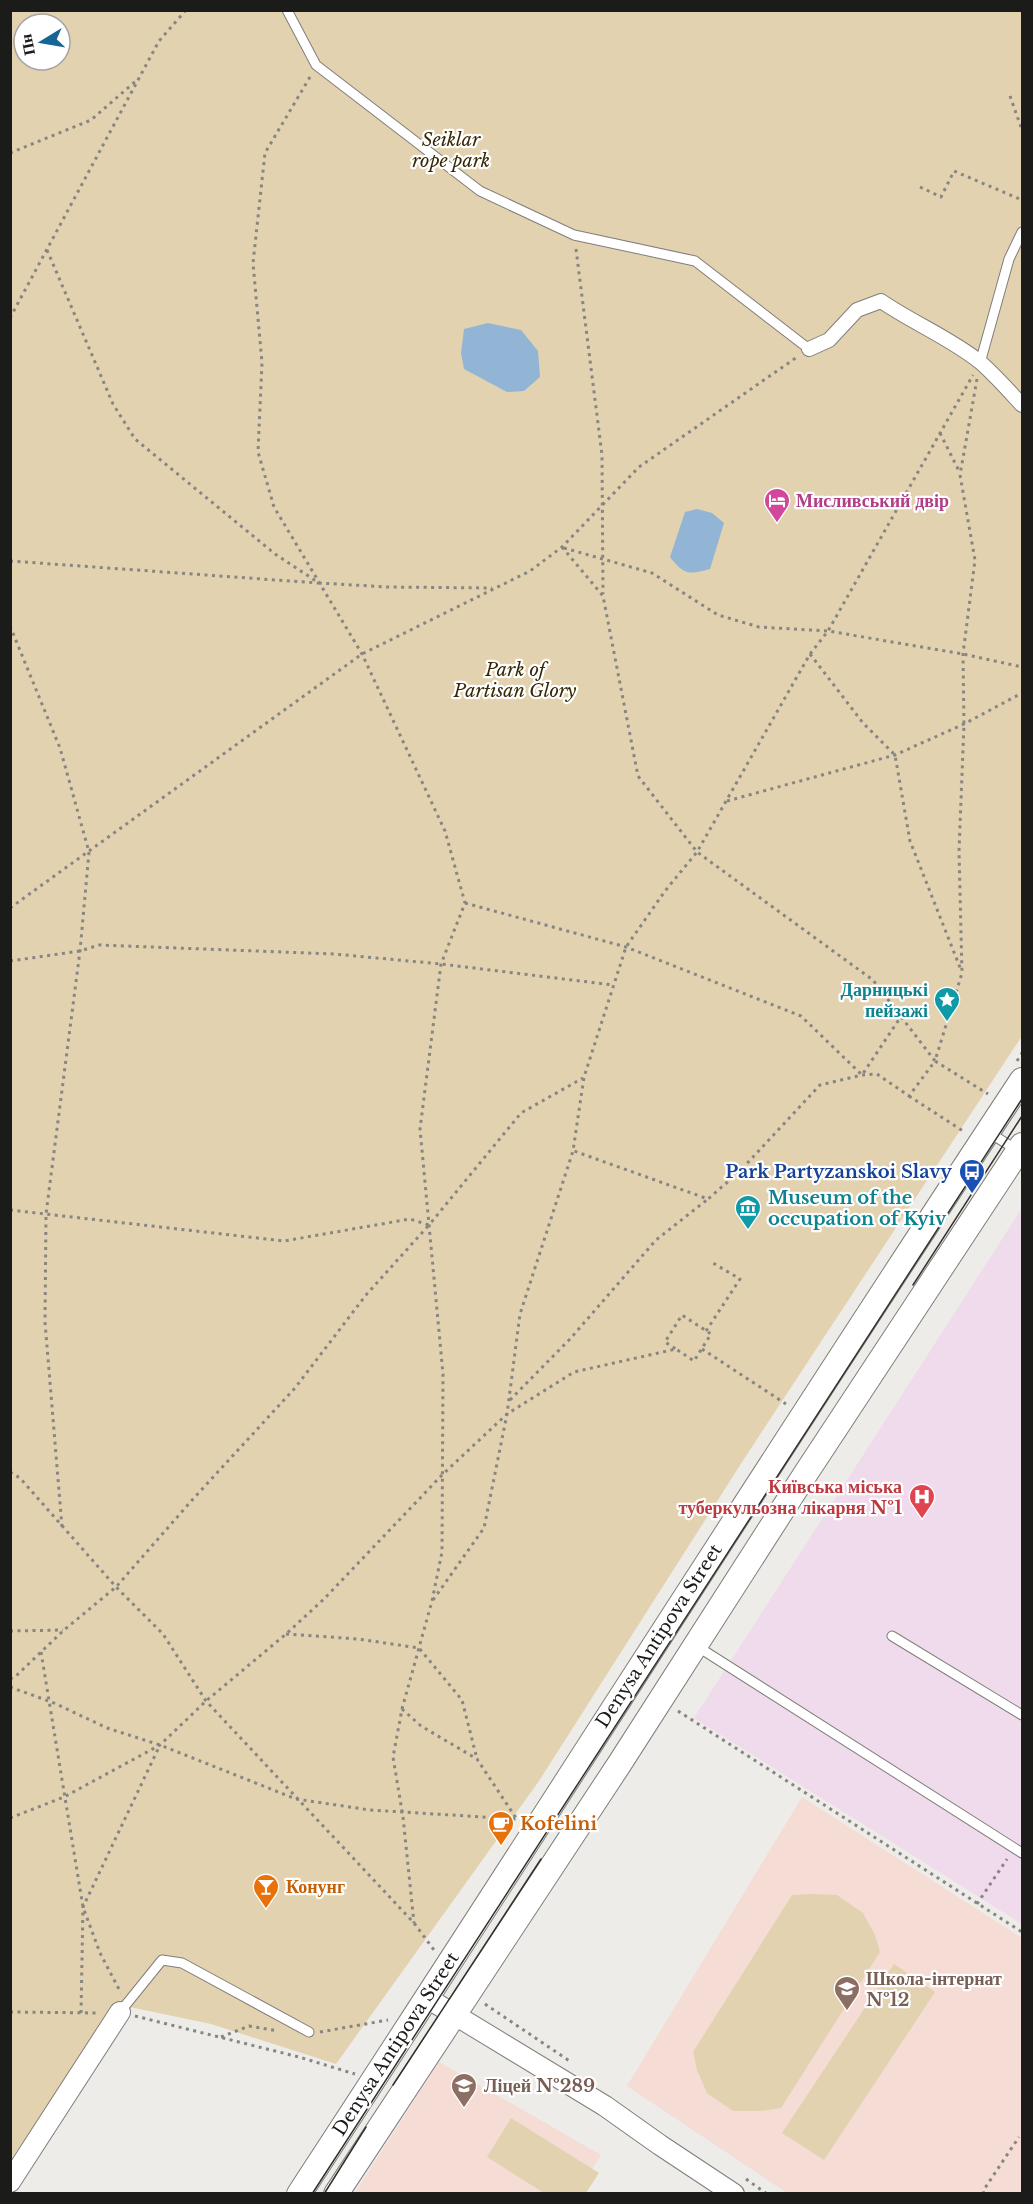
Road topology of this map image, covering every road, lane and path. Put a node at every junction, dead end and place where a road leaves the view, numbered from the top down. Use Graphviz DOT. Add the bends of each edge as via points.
graph roads {
  1 [pos="186,10"];
  2 [pos="287,10"];
  3 [pos="316,65"];
  4 [pos="139,78"];
  5 [pos="1010,96"];
  6 [pos="1023,130"];
  7 [pos="10,153"];
  8 [pos="920,187"];
  9 [pos="1023,200"];
  10 [pos="1023,232"];
  11 [pos="574,235"];
  12 [pos="47,250"];
  13 [pos="10,318"];
  14 [pos="809,349"];
  15 [pos="980,363"];
  16 [pos="1023,405"];
  17 [pos="940,433"];
  18 [pos="960,475"];
  19 [pos="602,506"];
  20 [pos="562,547"];
  21 [pos="603,559"];
  22 [pos="10,561"];
  23 [pos="320,583"];
  24 [pos="495,588"];
  25 [pos="603,596"];
  26 [pos="10,626"];
  27 [pos="828,632"];
  28 [pos="362,654"];
  29 [pos="810,654"];
  30 [pos="963,654"];
  31 [pos="1023,667"];
  32 [pos="1023,693"];
  33 [pos="964,724"];
  34 [pos="895,755"];
  35 [pos="726,801"];
  36 [pos="89,852"];
  37 [pos="697,852"];
  38 [pos="465,903"];
  39 [pos="10,908"];
  40 [pos="626,947"];
  41 [pos="80,951"];
  42 [pos="10,961"];
  43 [pos="441,964"];
  44 [pos="962,973"];
  45 [pos="614,985"];
  46 [pos="901,1017"];
  47 [pos="935,1061"];
  48 [pos="862,1075"];
  49 [pos="584,1077"];
  50 [pos="1023,1080"];
  51 [pos="909,1096"];
  52 [pos="992,1097"];
  53 [pos="978,1133"];
  54 [pos="573,1150"];
  55 [pos="1021,1150"];
  56 [pos="708,1199"];
  57 [pos="10,1210"];
  58 [pos="46,1214"];
  59 [pos="429,1226"];
  60 [pos="713,1263"];
  61 [pos="706,1330"];
  62 [pos="676,1349"];
  63 [pos="702,1349"];
  64 [pos="508,1401"];
  65 [pos="794,1410"];
  66 [pos="507,1414"];
  67 [pos="10,1472"];
  68 [pos="442,1475"];
  69 [pos="62,1527"];
  70 [pos="116,1587"];
  71 [pos="432,1601"];
  72 [pos="64,1630"];
  73 [pos="10,1631"];
  74 [pos="286,1634"];
  75 [pos="892,1636"];
  76 [pos="694,1645"];
  77 [pos="419,1648"];
  78 [pos="41,1652"];
  79 [pos="10,1679"];
  80 [pos="10,1687"];
  81 [pos="48,1701"];
  82 [pos="206,1701"];
  83 [pos="674,1708"];
  84 [pos="402,1710"];
  85 [pos="1023,1715"];
  86 [pos="160,1745"];
  87 [pos="477,1759"];
  88 [pos="64,1797"];
  89 [pos="296,1799"];
  90 [pos="402,1812"];
  91 [pos="10,1818"];
  92 [pos="516,1819"];
  93 [pos="521,1826"];
  94 [pos="1018,1850"];
  95 [pos="10,1895"];
  96 [pos="977,1904"];
  97 [pos="83,1907"];
  98 [pos="10,1911"];
  99 [pos="414,1923"];
  100 [pos="1023,1932"];
  101 [pos="449,1962"];
  102 [pos="427,1998"];
  103 [pos="123,2008"];
  104 [pos="10,2012"];
  105 [pos="81,2013"];
  106 [pos="452,2014"];
  107 [pos="309,2032"];
  108 [pos="374,2079"];
  109 [pos="1019,2137"];
  110 [pos="10,2182"];
  111 [pos="299,2193"];
  112 [pos="336,2193"];
  113 [pos="734,2193"];
  114 [pos="984,2193"];
  1 -- 4 [label="path" via="159,41"];
  2 -- 3 [label="lane"];
  3 -- 11 [label="lane" via="480,191"];
  3 -- 23 [label="path" via="265,153 253,263 262,363 258,452 274,507"];
  4 -- 7 [label="path" via="91,120"];
  4 -- 12 [label="path"];
  5 -- 6 [label="path"];
  8 -- 9 [label="path" via="941,198 954,171"];
  10 -- 15 [label="lane" via="1009,259"];
  11 -- 14 [label="lane" via="695,261"];
  11 -- 19 [label="path" via="602,455"];
  12 -- 13 [label="path"];
  12 -- 23 [label="path" via="113,404 135,439 275,554"];
  14 -- 15 [label="street" via="829,340 857,310 881,301"];
  14 -- 19 [label="path" via="639,467"];
  15 -- 16 [label="street"];
  15 -- 17 [label="path"];
  15 -- 18 [label="path"];
  17 -- 18 [label="path"];
  17 -- 27 [label="path"];
  18 -- 30 [label="path" via="975,560"];
  19 -- 20 [label="path"];
  19 -- 21 [label="path"];
  20 -- 21 [label="path"];
  20 -- 24 [label="path" via="530,571"];
  20 -- 25 [label="path"];
  21 -- 25 [label="path"];
  21 -- 27 [label="path" via="652,573 718,615 759,627"];
  22 -- 23 [label="path"];
  23 -- 24 [label="path"];
  23 -- 28 [label="path"];
  24 -- 28 [label="path"];
  25 -- 37 [label="path" via="638,776"];
  26 -- 36 [label="path" via="60,748"];
  27 -- 29 [label="path"];
  27 -- 30 [label="path"];
  28 -- 36 [label="path"];
  28 -- 38 [label="path" via="445,831"];
  29 -- 34 [label="path" via="863,723"];
  29 -- 35 [label="path"];
  30 -- 31 [label="path"];
  30 -- 33 [label="path"];
  32 -- 33 [label="path"];
  33 -- 34 [label="path"];
  33 -- 44 [label="path" via="959,851"];
  34 -- 35 [label="path"];
  34 -- 44 [label="path" via="910,841"];
  35 -- 37 [label="path"];
  36 -- 39 [label="path"];
  36 -- 41 [label="path"];
  37 -- 40 [label="path"];
  37 -- 46 [label="path" via="873,980"];
  38 -- 40 [label="path"];
  38 -- 43 [label="path"];
  40 -- 45 [label="path"];
  40 -- 48 [label="path" via="801,1016"];
  41 -- 42 [label="path"];
  41 -- 43 [label="path" via="99,945 334,954"];
  41 -- 58 [label="path"];
  43 -- 45 [label="path"];
  43 -- 59 [label="path" via="420,1129"];
  44 -- 47 [label="path"];
  45 -- 49 [label="path"];
  46 -- 47 [label="path"];
  46 -- 48 [label="path"];
  47 -- 51 [label="path"];
  47 -- 52 [label="path"];
  48 -- 51 [label="path" via="877,1074"];
  48 -- 56 [label="path" via="820,1085 739,1172"];
  49 -- 54 [label="path"];
  49 -- 59 [label="path" via="521,1113"];
  50 -- 53 [label="street, Denysa Antipova Street"];
  51 -- 53 [label="path"];
  53 -- 55 [label="lane"];
  53 -- 101 [label="street, Denysa Antipova Street" via="846,1347"];
  54 -- 56 [label="path"];
  54 -- 64 [label="path" via="520,1314"];
  55 -- 76 [label="street, Denysa Antipova Street"];
  56 -- 64 [label="path" via="656,1239 570,1339"];
  57 -- 58 [label="path"];
  58 -- 59 [label="path" via="284,1241 410,1219"];
  58 -- 69 [label="path" via="45,1322"];
  59 -- 68 [label="path" via="443,1374"];
  59 -- 70 [label="path" via="366,1295 295,1388"];
  60 -- 61 [label="path" via="740,1279"];
  61 -- 62 [label="path" via="682,1316 665,1342"];
  61 -- 63 [label="path" via="711,1334"];
  62 -- 63 [label="path" via="694,1361"];
  62 -- 66 [label="path" via="574,1372"];
  63 -- 65 [label="path"];
  64 -- 66 [label="path"];
  66 -- 68 [label="path"];
  66 -- 71 [label="path" via="484,1528"];
  67 -- 69 [label="path" via="20,1478"];
  68 -- 71 [label="path" via="442,1552"];
  68 -- 74 [label="path"];
  69 -- 70 [label="path"];
  70 -- 72 [label="path"];
  70 -- 82 [label="path" via="163,1634"];
  71 -- 77 [label="path"];
  72 -- 73 [label="path"];
  72 -- 78 [label="path"];
  74 -- 77 [label="path"];
  74 -- 82 [label="path"];
  75 -- 85 [label="lane"];
  76 -- 94 [label="lane"];
  76 -- 106 [label="street, Denysa Antipova Street"];
  77 -- 84 [label="path"];
  77 -- 87 [label="path" via="462,1700"];
  78 -- 79 [label="path"];
  78 -- 81 [label="path"];
  80 -- 81 [label="path"];
  81 -- 86 [label="path" via="107,1728"];
  81 -- 88 [label="path"];
  82 -- 86 [label="path"];
  82 -- 89 [label="path"];
  83 -- 96 [label="path"];
  84 -- 87 [label="path" via="421,1726"];
  84 -- 90 [label="path" via="393,1757"];
  86 -- 88 [label="path"];
  86 -- 89 [label="path"];
  86 -- 97 [label="path"];
  87 -- 92 [label="path"];
  88 -- 91 [label="path"];
  88 -- 97 [label="path"];
  89 -- 90 [label="path"];
  89 -- 99 [label="path"];
  90 -- 92 [label="path"];
  90 -- 99 [label="path"];
  92 -- 93 [label="path"];
  94 -- 96 [label="path"];
  95 -- 98 [label="path"];
  96 -- 100 [label="path"];
  97 -- 103 [label="path"];
  97 -- 105 [label="path"];
  99 -- 101 [label="path" via="437,1954"];
  101 -- 102 [label="street, Denysa Antipova Street"];
  102 -- 106 [label="street"];
  102 -- 108 [label="street, Denysa Antipova Street"];
  103 -- 105 [label="path"];
  103 -- 107 [label="lane" via="162,1960 182,1963"];
  103 -- 108 [label="path"];
  103 -- 110 [label="street"];
  104 -- 105 [label="path"];
  106 -- 112 [label="street, Denysa Antipova Street"];
  106 -- 113 [label="street" via="605,2106"];
  108 -- 111 [label="street, Denysa Antipova Street"];
  109 -- 114 [label="path"];
}
